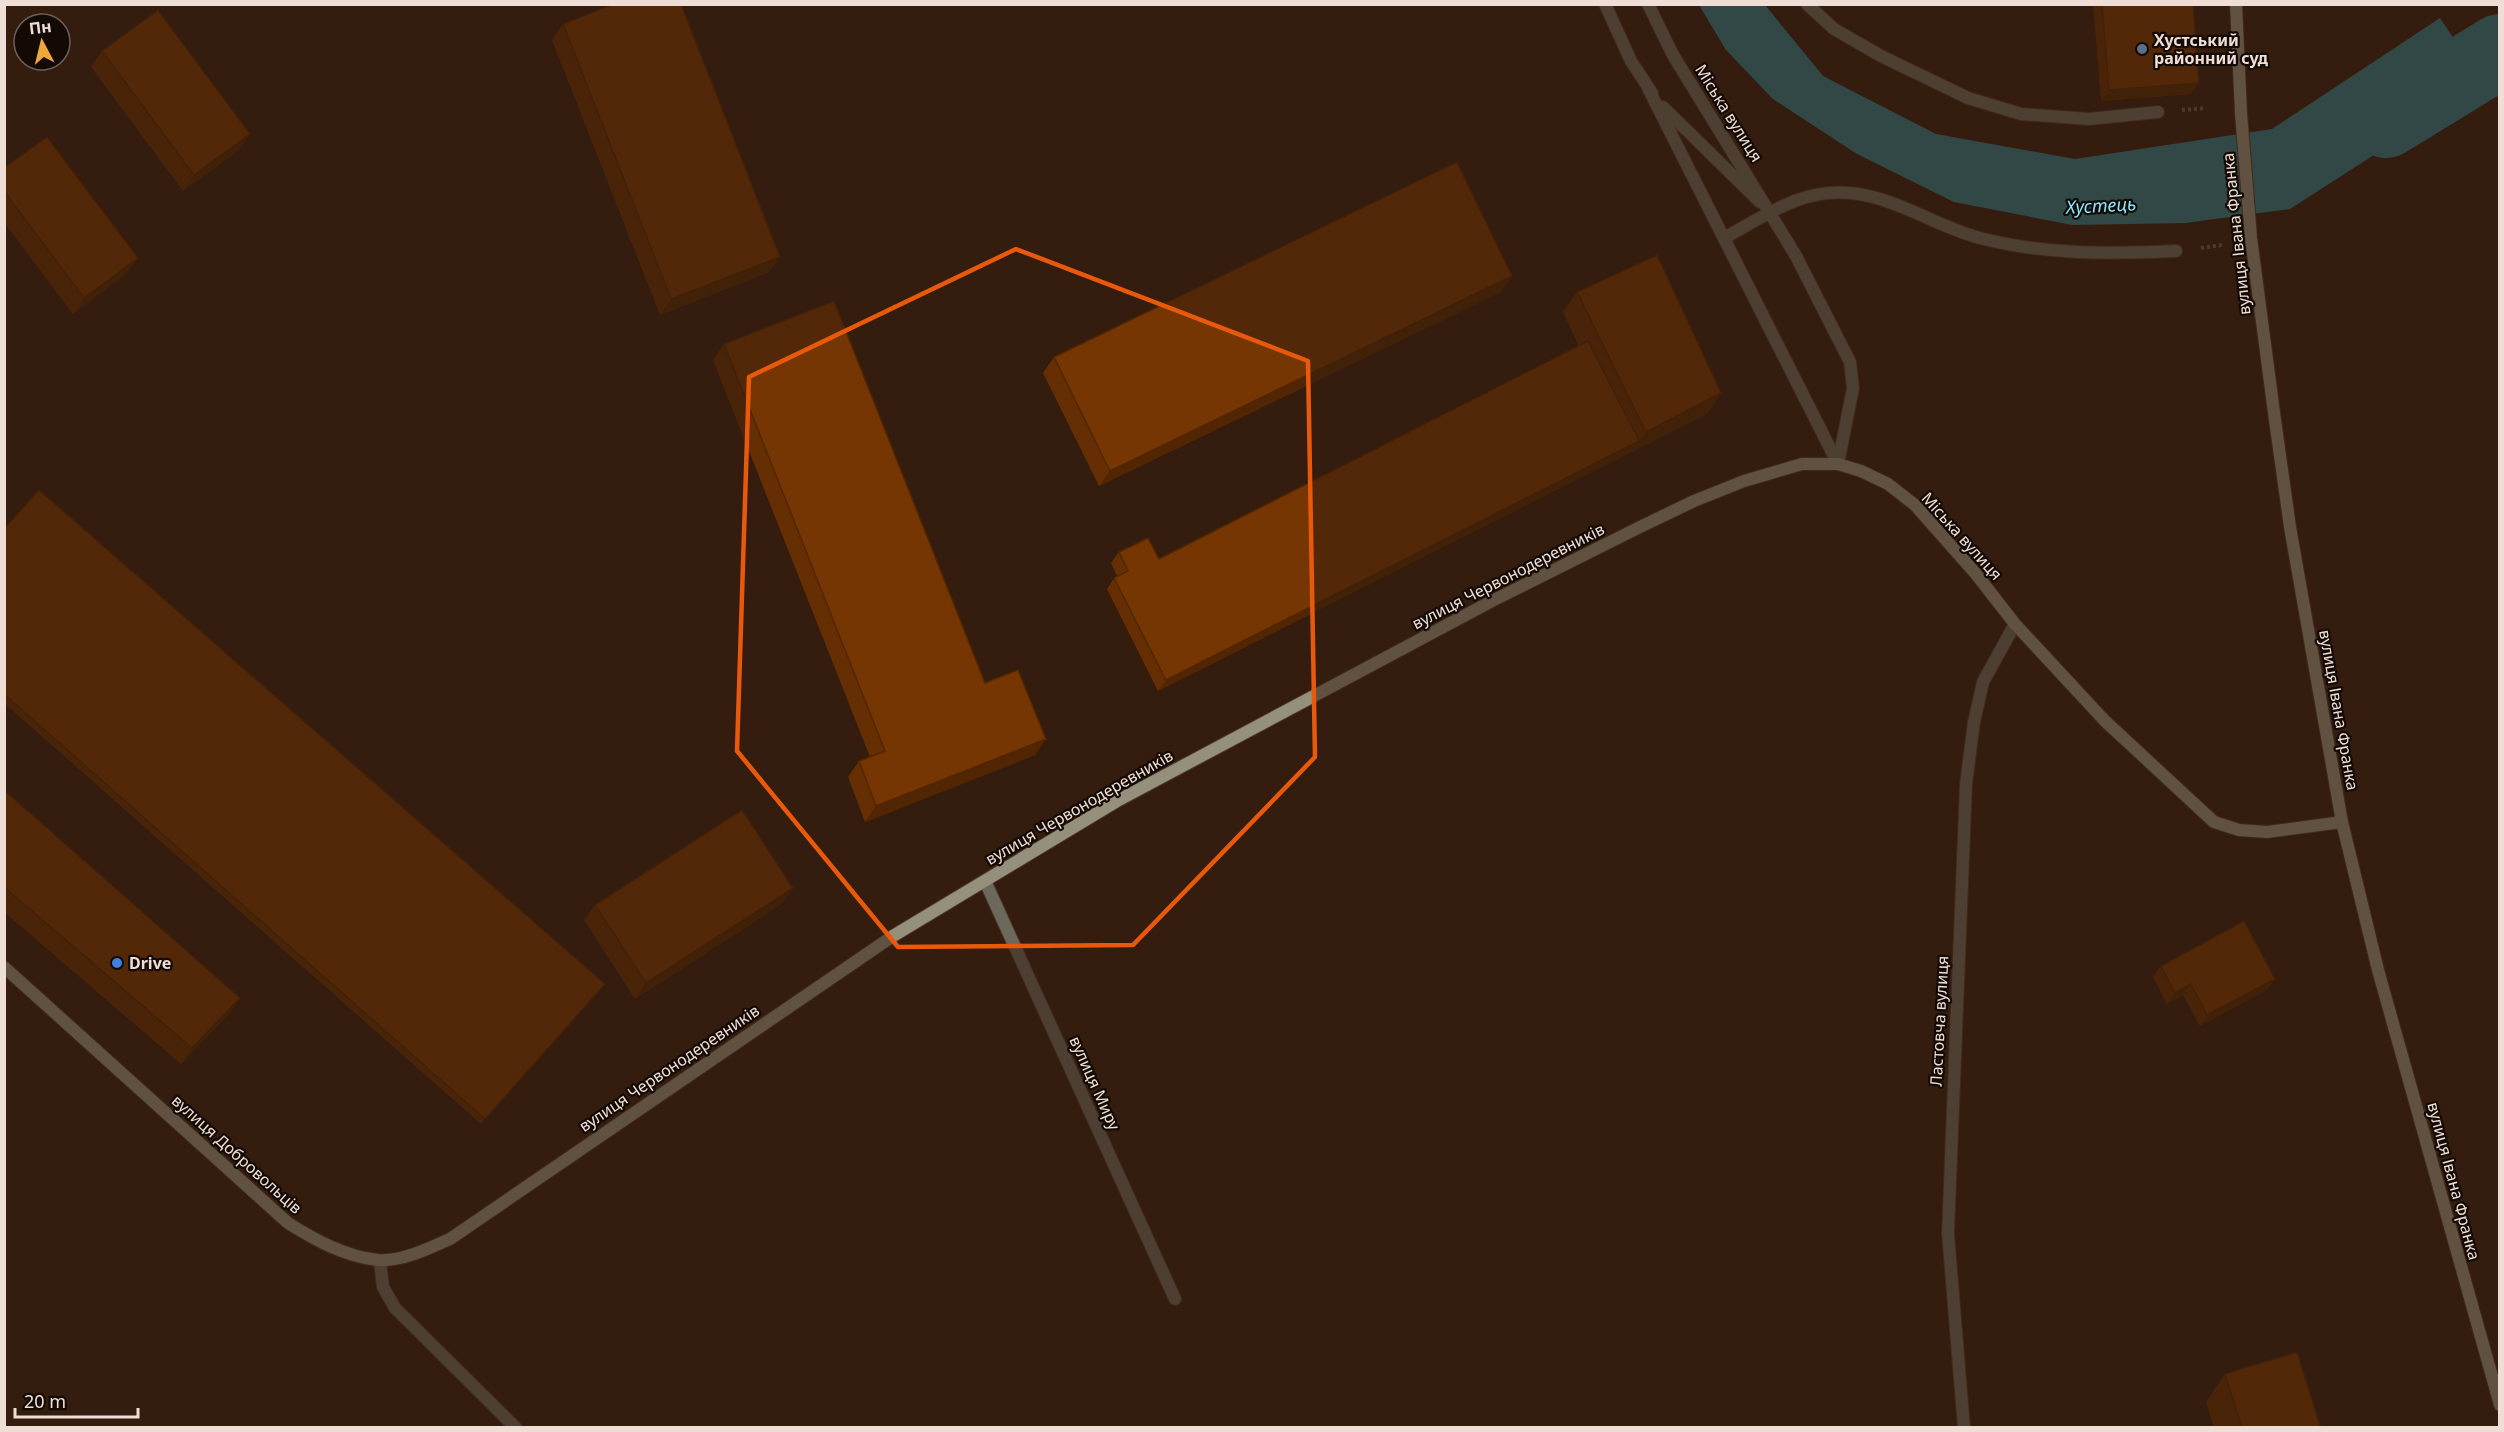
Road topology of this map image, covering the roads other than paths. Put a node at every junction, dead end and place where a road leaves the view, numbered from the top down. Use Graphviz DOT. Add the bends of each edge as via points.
graph roads {
  1 [pos="1605,4"];
  2 [pos="1648,4"];
  3 [pos="1807,4"];
  4 [pos="2236,4"];
  5 [pos="1648,88"];
  6 [pos="2158,112"];
  7 [pos="1772,213"];
  8 [pos="1724,238"];
  9 [pos="2176,251"];
  10 [pos="1838,464"];
  11 [pos="2015,624"];
  12 [pos="2342,822"];
  13 [pos="985,881"];
  14 [pos="4,967"];
  15 [pos="380,1261"];
  16 [pos="1175,1299"];
  17 [pos="2498,1399"];
  18 [pos="516,1428"];
  19 [pos="1964,1428"];
  1 -- 5 [label="street"];
  2 -- 7 [label="street, Міська вулиця" via="1672,55"];
  3 -- 6 [label="street" via="1834,29 1968,98 2021,114 2089,119"];
  4 -- 12 [label="main road, вулиця Івана Франка" via="2252,238 2290,527"];
  5 -- 7 [label="street" via="1673,119"];
  5 -- 8 [label="street"];
  7 -- 8 [label="street"];
  7 -- 9 [label="street" via="1804,197 1829,192 1858,194 2014,247 2109,254"];
  7 -- 10 [label="street, Міська вулиця" via="1850,362 1853,388"];
  8 -- 10 [label="street"];
  10 -- 11 [label="main road, Міська вулиця" via="1888,484 1915,505"];
  10 -- 13 [label="main road, вулиця Червонодеревників" via="1802,464 1694,501 1492,601 1117,801"];
  11 -- 12 [label="main road, Міська вулиця" via="2105,721 2214,822 2240,830 2267,832"];
  11 -- 19 [label="street, Ластовча вулиця" via="1983,682 1966,784 1948,1233"];
  12 -- 17 [label="main road, вулиця Івана Франка" via="2378,970"];
  13 -- 15 [label="main road, вулиця Червонодеревників" via="822,983 450,1239 419,1252"];
  13 -- 16 [label="street, вулиця Миру"];
  14 -- 15 [label="main road, вулиця Добровольців" via="288,1223 345,1252"];
  15 -- 18 [label="street" via="383,1287 395,1308"];
}
